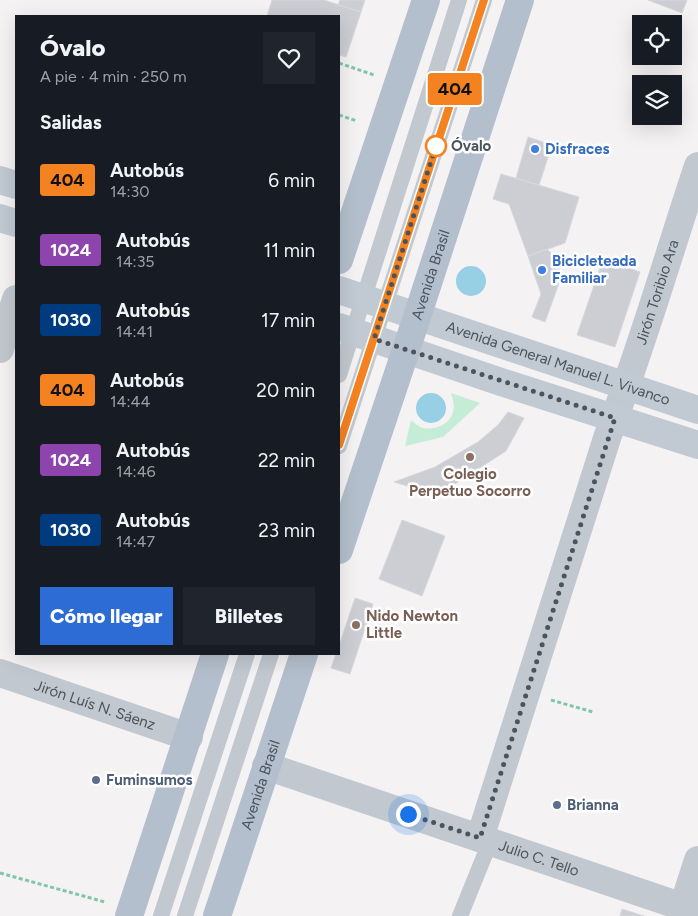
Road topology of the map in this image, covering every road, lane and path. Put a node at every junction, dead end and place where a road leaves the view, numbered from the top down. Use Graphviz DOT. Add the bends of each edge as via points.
graph roads {
  1 [pos="426,0"];
  2 [pos="460,0"];
  3 [pos="484,0"];
  4 [pos="520,0"];
  5 [pos="340,63"];
  6 [pos="398,84"];
  7 [pos="370,166"];
  8 [pos="698,166"];
  9 [pos="0,180"];
  10 [pos="15,185"];
  11 [pos="340,208"];
  12 [pos="0,218"];
  13 [pos="15,223"];
  14 [pos="340,257"];
  15 [pos="362,298"];
  16 [pos="15,302"];
  17 [pos="417,317"];
  18 [pos="355,333"];
  19 [pos="0,349"];
  20 [pos="406,350"];
  21 [pos="340,373"];
  22 [pos="627,386"];
  23 [pos="698,410"];
  24 [pos="615,418"];
  25 [pos="340,439"];
  26 [pos="698,444"];
  27 [pos="340,547"];
  28 [pos="215,655"];
  29 [pos="247,655"];
  30 [pos="271,655"];
  31 [pos="304,655"];
  32 [pos="0,673"];
  33 [pos="527,692"];
  34 [pos="593,712"];
  35 [pos="189,737"];
  36 [pos="266,766"];
  37 [pos="485,840"];
  38 [pos="698,860"];
  39 [pos="0,873"];
  40 [pos="687,912"];
  41 [pos="130,913"];
  42 [pos="161,916"];
  43 [pos="185,916"];
  44 [pos="217,916"];
  45 [pos="460,916"];
  1 -- 6 [label="main road"];
  2 -- 15 [label="lane"];
  3 -- 15 [label="lane"];
  4 -- 17 [label="main road, Avenida Brasil"];
  5 -- 6 [label="path"];
  6 -- 7 [label="main road"];
  7 -- 11 [label="main road"];
  7 -- 14 [label="main road"];
  8 -- 22 [label="street, Jirón Toribio Ara"];
  9 -- 10 [label="street"];
  12 -- 13 [label="street"];
  15 -- 17 [label="street, Avenida General Manuel L. Vivanco"];
  15 -- 18 [label="lane"];
  15 -- 18 [label="lane"];
  16 -- 19 [label="street"];
  17 -- 20 [label="main road, Avenida Brasil"];
  17 -- 22 [label="street, Avenida General Manuel L. Vivanco"];
  18 -- 20 [label="street"];
  18 -- 21 [label="lane"];
  18 -- 25 [label="lane"];
  20 -- 24 [label="street"];
  20 -- 27 [label="main road, Avenida Brasil"];
  22 -- 23 [label="street, Avenida General Manuel L. Vivanco"];
  22 -- 24 [label="street, Jirón Toribio Ara"];
  24 -- 26 [label="street"];
  24 -- 33 [label="street, Jirón Toribio Ara"];
  28 -- 35 [label="main road"];
  29 -- 42 [label="lane"];
  30 -- 43 [label="lane, Avenida Brasil"];
  31 -- 36 [label="main road, Avenida Brasil"];
  32 -- 35 [label="street, Jirón Luís N. Sáenz"];
  33 -- 34 [label="path"];
  33 -- 37 [label="street, Jirón Toribio Ara"];
  35 -- 41 [label="main road"];
  36 -- 37 [label="street, Julio C. Tello"];
  36 -- 44 [label="main road, Avenida Brasil"];
  37 -- 40 [label="street, Julio C. Tello"];
  37 -- 45 [label="lane"];
  38 -- 40 [label="street"];
  39 -- 41 [label="path"];
}
